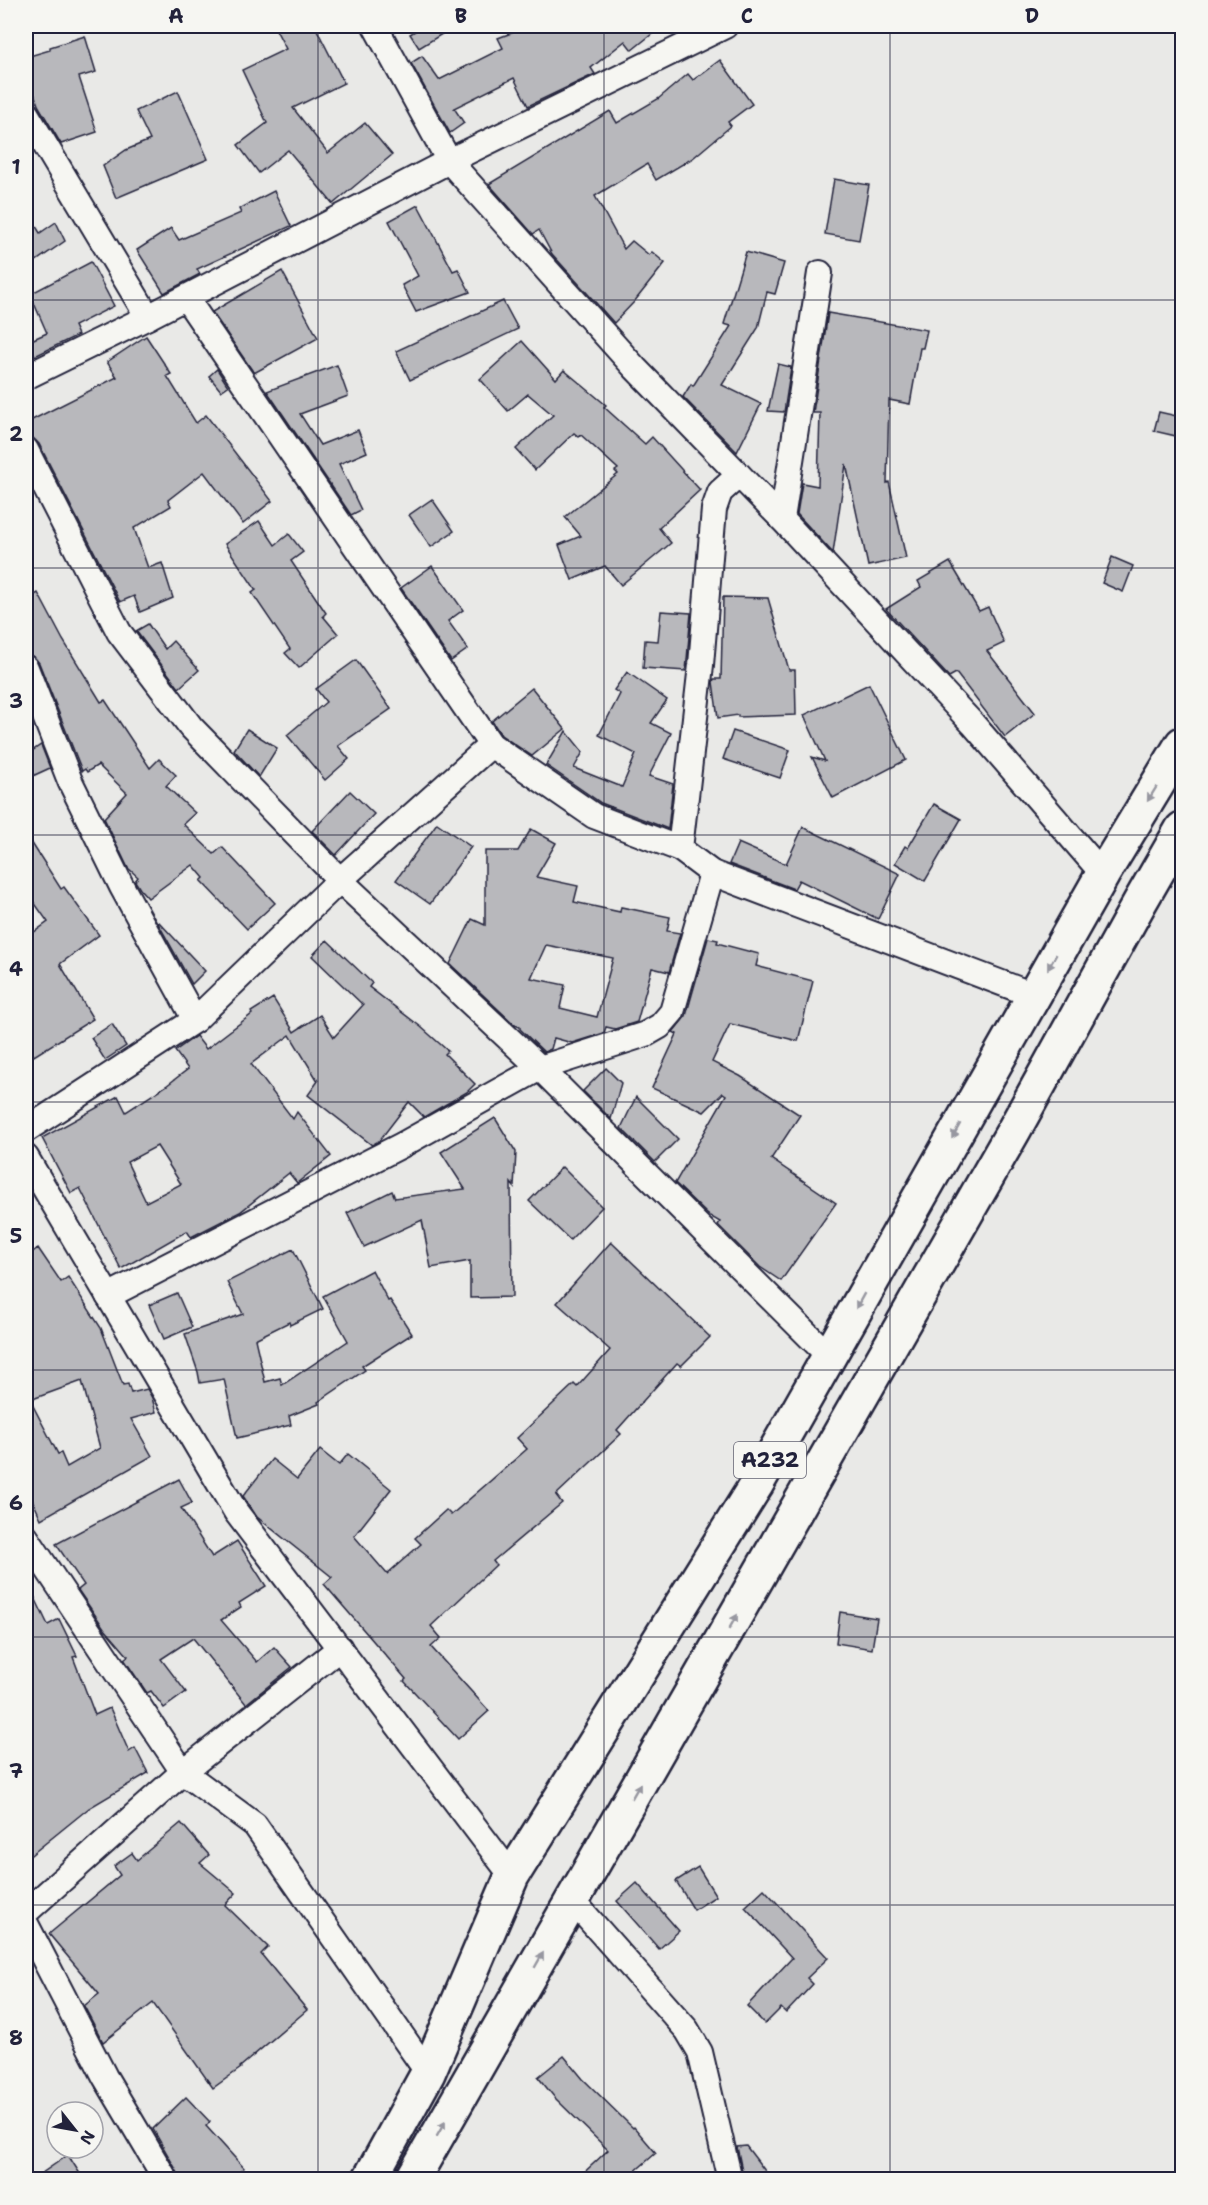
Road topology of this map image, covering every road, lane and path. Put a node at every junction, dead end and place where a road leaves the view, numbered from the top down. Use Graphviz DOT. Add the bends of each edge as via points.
graph roads {
  1 [pos="375,26"];
  2 [pos="713,28"];
  3 [pos="26,113"];
  4 [pos="450,161"];
  5 [pos="820,273"];
  6 [pos="186,298"];
  7 [pos="148,317"];
  8 [pos="26,377"];
  9 [pos="26,450"];
  10 [pos="739,475"];
  11 [pos="783,519"];
  12 [pos="26,668"];
  13 [pos="1182,744"];
  14 [pos="490,745"];
  15 [pos="1182,829"];
  16 [pos="680,849"];
  17 [pos="712,873"];
  18 [pos="1103,874"];
  19 [pos="340,880"];
  20 [pos="1033,995"];
  21 [pos="195,1020"];
  22 [pos="540,1068"];
  23 [pos="26,1130"];
  24 [pos="26,1158"];
  25 [pos="108,1296"];
  26 [pos="829,1356"];
  27 [pos="756,1485"];
  28 [pos="798,1509"];
  29 [pos="26,1537"];
  30 [pos="340,1648"];
  31 [pos="183,1772"];
  32 [pos="512,1876"];
  33 [pos="573,1901"];
  34 [pos="26,1912"];
  35 [pos="26,1923"];
  36 [pos="428,2073"];
  37 [pos="166,2180"];
  38 [pos="369,2180"];
  39 [pos="412,2180"];
  40 [pos="730,2180"];
  1 -- 4 [label="street"];
  2 -- 4 [label="street"];
  3 -- 7 [label="street"];
  4 -- 6 [label="street"];
  4 -- 10 [label="street" via="635,368"];
  5 -- 11 [label="street"];
  6 -- 7 [label="street"];
  6 -- 14 [label="street"];
  7 -- 8 [label="street"];
  9 -- 19 [label="street" via="119,632 191,727"];
  10 -- 11 [label="street"];
  10 -- 16 [label="street" via="720,492 714,509"];
  11 -- 18 [label="street" via="973,724"];
  12 -- 21 [label="street" via="70,781 122,887"];
  13 -- 18 [label="highway, A232, one-way"];
  14 -- 16 [label="street" via="594,816"];
  14 -- 19 [label="street"];
  15 -- 28 [label="highway, A232"];
  16 -- 17 [label="street"];
  17 -- 20 [label="street"];
  17 -- 22 [label="street" via="672,1012 660,1026"];
  18 -- 20 [label="highway, A232, one-way"];
  19 -- 21 [label="street"];
  19 -- 22 [label="street"];
  20 -- 26 [label="highway, A232, one-way"];
  21 -- 23 [label="street"];
  22 -- 25 [label="street" via="402,1145"];
  22 -- 26 [label="street"];
  24 -- 25 [label="street"];
  25 -- 30 [label="street" via="236,1512"];
  26 -- 27 [label="highway, A232"];
  27 -- 28 [label="highway"];
  27 -- 32 [label="highway, A232"];
  33 -- 28 [label="highway, A232, one-way"];
  29 -- 31 [label="street"];
  30 -- 31 [label="street"];
  30 -- 32 [label="street"];
  31 -- 34 [label="street"];
  31 -- 36 [label="street" via="255,1825"];
  32 -- 36 [label="highway, A232"];
  39 -- 33 [label="highway, A232, one-way"];
  33 -- 40 [label="street" via="687,2030 700,2052"];
  35 -- 37 [label="street" via="105,2077"];
  36 -- 38 [label="highway, A232"];
}
